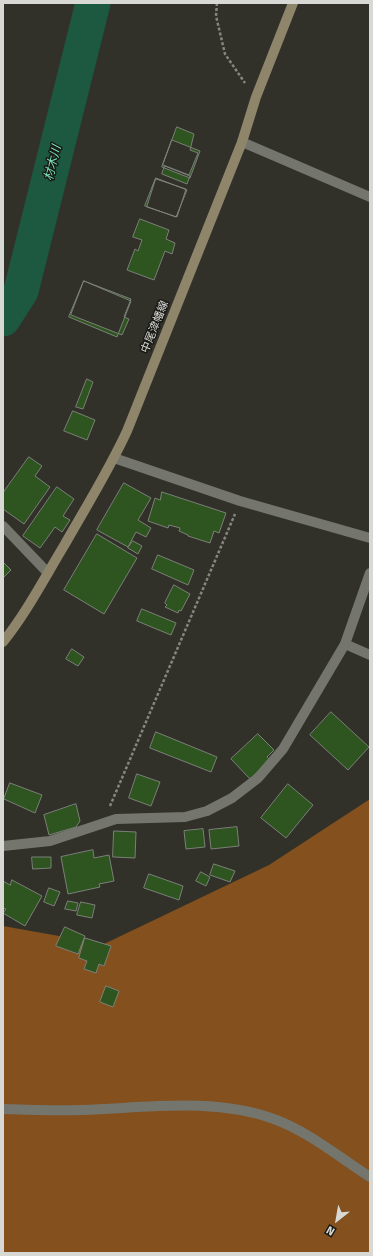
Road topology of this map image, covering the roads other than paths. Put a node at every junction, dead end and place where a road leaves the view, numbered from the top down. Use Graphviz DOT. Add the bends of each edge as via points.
graph roads {
  1 [pos="293,3"];
  2 [pos="242,142"];
  3 [pos="370,197"];
  4 [pos="114,458"];
  5 [pos="3,526"];
  6 [pos="370,538"];
  7 [pos="48,573"];
  8 [pos="370,573"];
  9 [pos="3,642"];
  10 [pos="345,644"];
  11 [pos="370,655"];
  12 [pos="3,846"];
  13 [pos="3,1109"];
  14 [pos="370,1177"];
  1 -- 2 [label="main road, 中尾津幡線" via="256,97"];
  2 -- 3 [label="street"];
  2 -- 4 [label="main road, 中尾津幡線" via="127,432"];
  4 -- 6 [label="street" via="240,501"];
  4 -- 7 [label="main road, 中尾津幡線"];
  5 -- 7 [label="street"];
  7 -- 9 [label="main road, 中尾津幡線"];
  8 -- 10 [label="street"];
  10 -- 11 [label="street"];
  10 -- 12 [label="street" via="283,749 258,778 232,798 207,811 185,817 116,819 50,841"];
  13 -- 14 [label="street" via="80,1110 193,1105 243,1111 274,1119 299,1130"];
}
